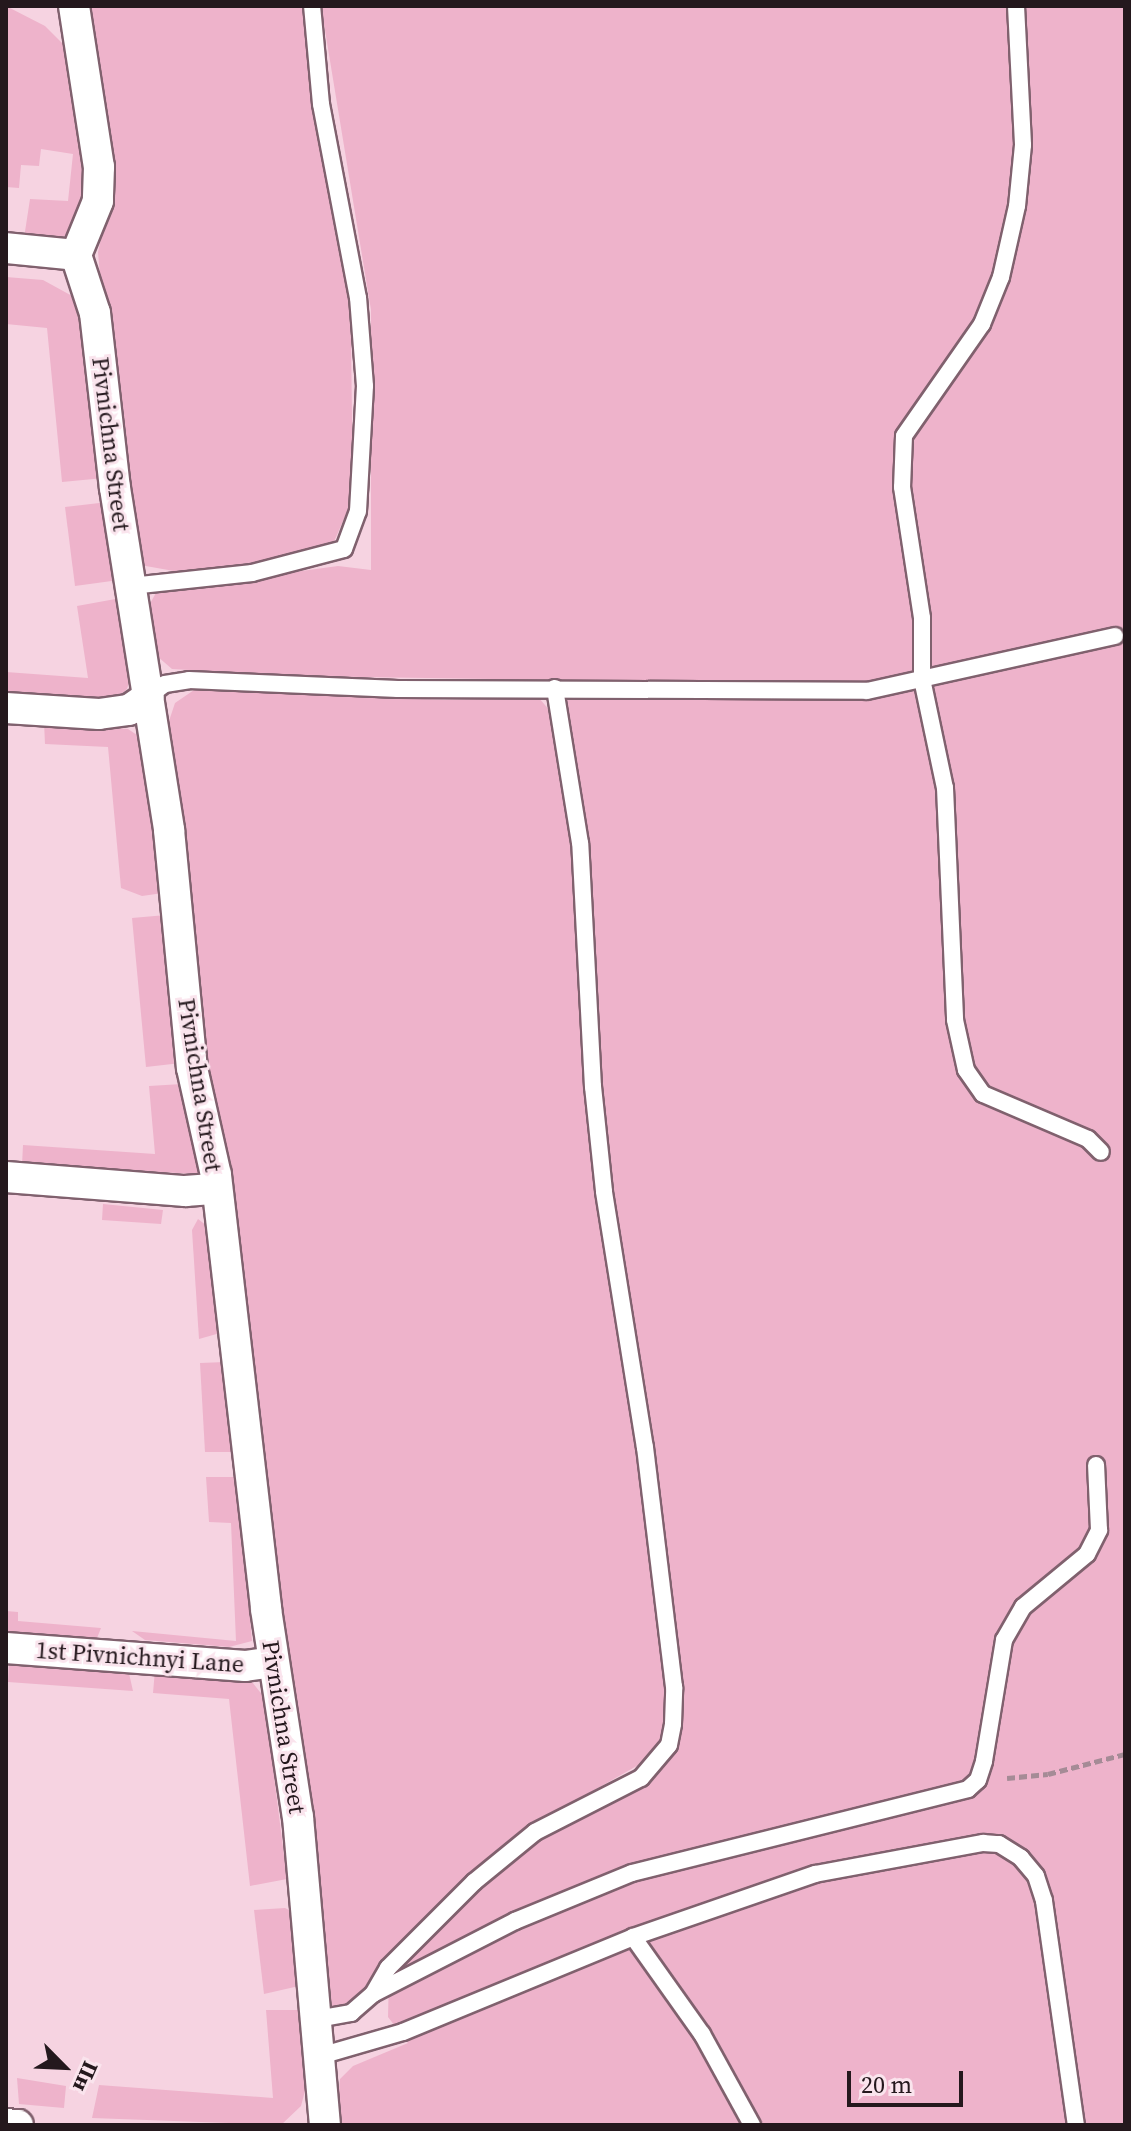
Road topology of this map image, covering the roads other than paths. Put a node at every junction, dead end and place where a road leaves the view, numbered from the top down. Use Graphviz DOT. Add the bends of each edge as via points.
graph roads {
  1 [pos="74,6"];
  2 [pos="312,6"];
  3 [pos="1016,6"];
  4 [pos="6,248"];
  5 [pos="76,255"];
  6 [pos="131,586"];
  7 [pos="1115,636"];
  8 [pos="922,679"];
  9 [pos="555,688"];
  10 [pos="149,696"];
  11 [pos="6,708"];
  12 [pos="1101,1152"];
  13 [pos="6,1177"];
  14 [pos="216,1189"];
  15 [pos="1096,1465"];
  16 [pos="6,1648"];
  17 [pos="273,1662"];
  18 [pos="633,1937"];
  19 [pos="373,1994"];
  20 [pos="317,2019"];
  21 [pos="320,2056"];
  22 [pos="6,2124"];
  23 [pos="18,2125"];
  24 [pos="325,2125"];
  25 [pos="752,2125"];
  26 [pos="1076,2125"];
  1 -- 5 [label="street" via="99,167 98,201"];
  2 -- 6 [label="lane" via="321,104 360,323 365,386 358,511 344,549 252,573"];
  3 -- 8 [label="lane" via="1023,145 1017,206 1001,277 982,324 904,436 902,487 922,618"];
  4 -- 5 [label="street"];
  5 -- 6 [label="street, Pivnichna Street" via="95,313"];
  6 -- 10 [label="street, Pivnichna Street"];
  7 -- 8 [label="lane"];
  8 -- 9 [label="lane" via="867,691"];
  8 -- 12 [label="lane" via="945,788 955,1020 966,1070 983,1094 1088,1139"];
  9 -- 10 [label="lane" via="398,689 189,680 165,684"];
  9 -- 19 [label="lane" via="580,843 601,1161 645,1448 674,1687 673,1724 669,1745 641,1778 535,1832 474,1882 388,1968"];
  10 -- 11 [label="street" via="129,710 99,714"];
  10 -- 14 [label="street, Pivnichna Street" via="169,830 192,1068"];
  13 -- 14 [label="street"];
  14 -- 17 [label="street, Pivnichna Street"];
  15 -- 19 [label="lane" via="1099,1530 1087,1554 1023,1607 1004,1640 978,1780 968,1789 632,1873 515,1921"];
  16 -- 17 [label="street, 1st Pivnichnyi Lane" via="245,1666"];
  17 -- 20 [label="street, Pivnichna Street" via="298,1817"];
  18 -- 21 [label="lane" via="403,2032"];
  18 -- 25 [label="lane" via="702,2034"];
  18 -- 26 [label="lane" via="815,1874 999,1844 1026,1862 1044,1901"];
  19 -- 20 [label="lane" via="351,2013"];
  20 -- 21 [label="street, Pivnichna Street"];
  21 -- 24 [label="street, Pivnichna Street"];
  22 -- 23 [label="street"];
}
